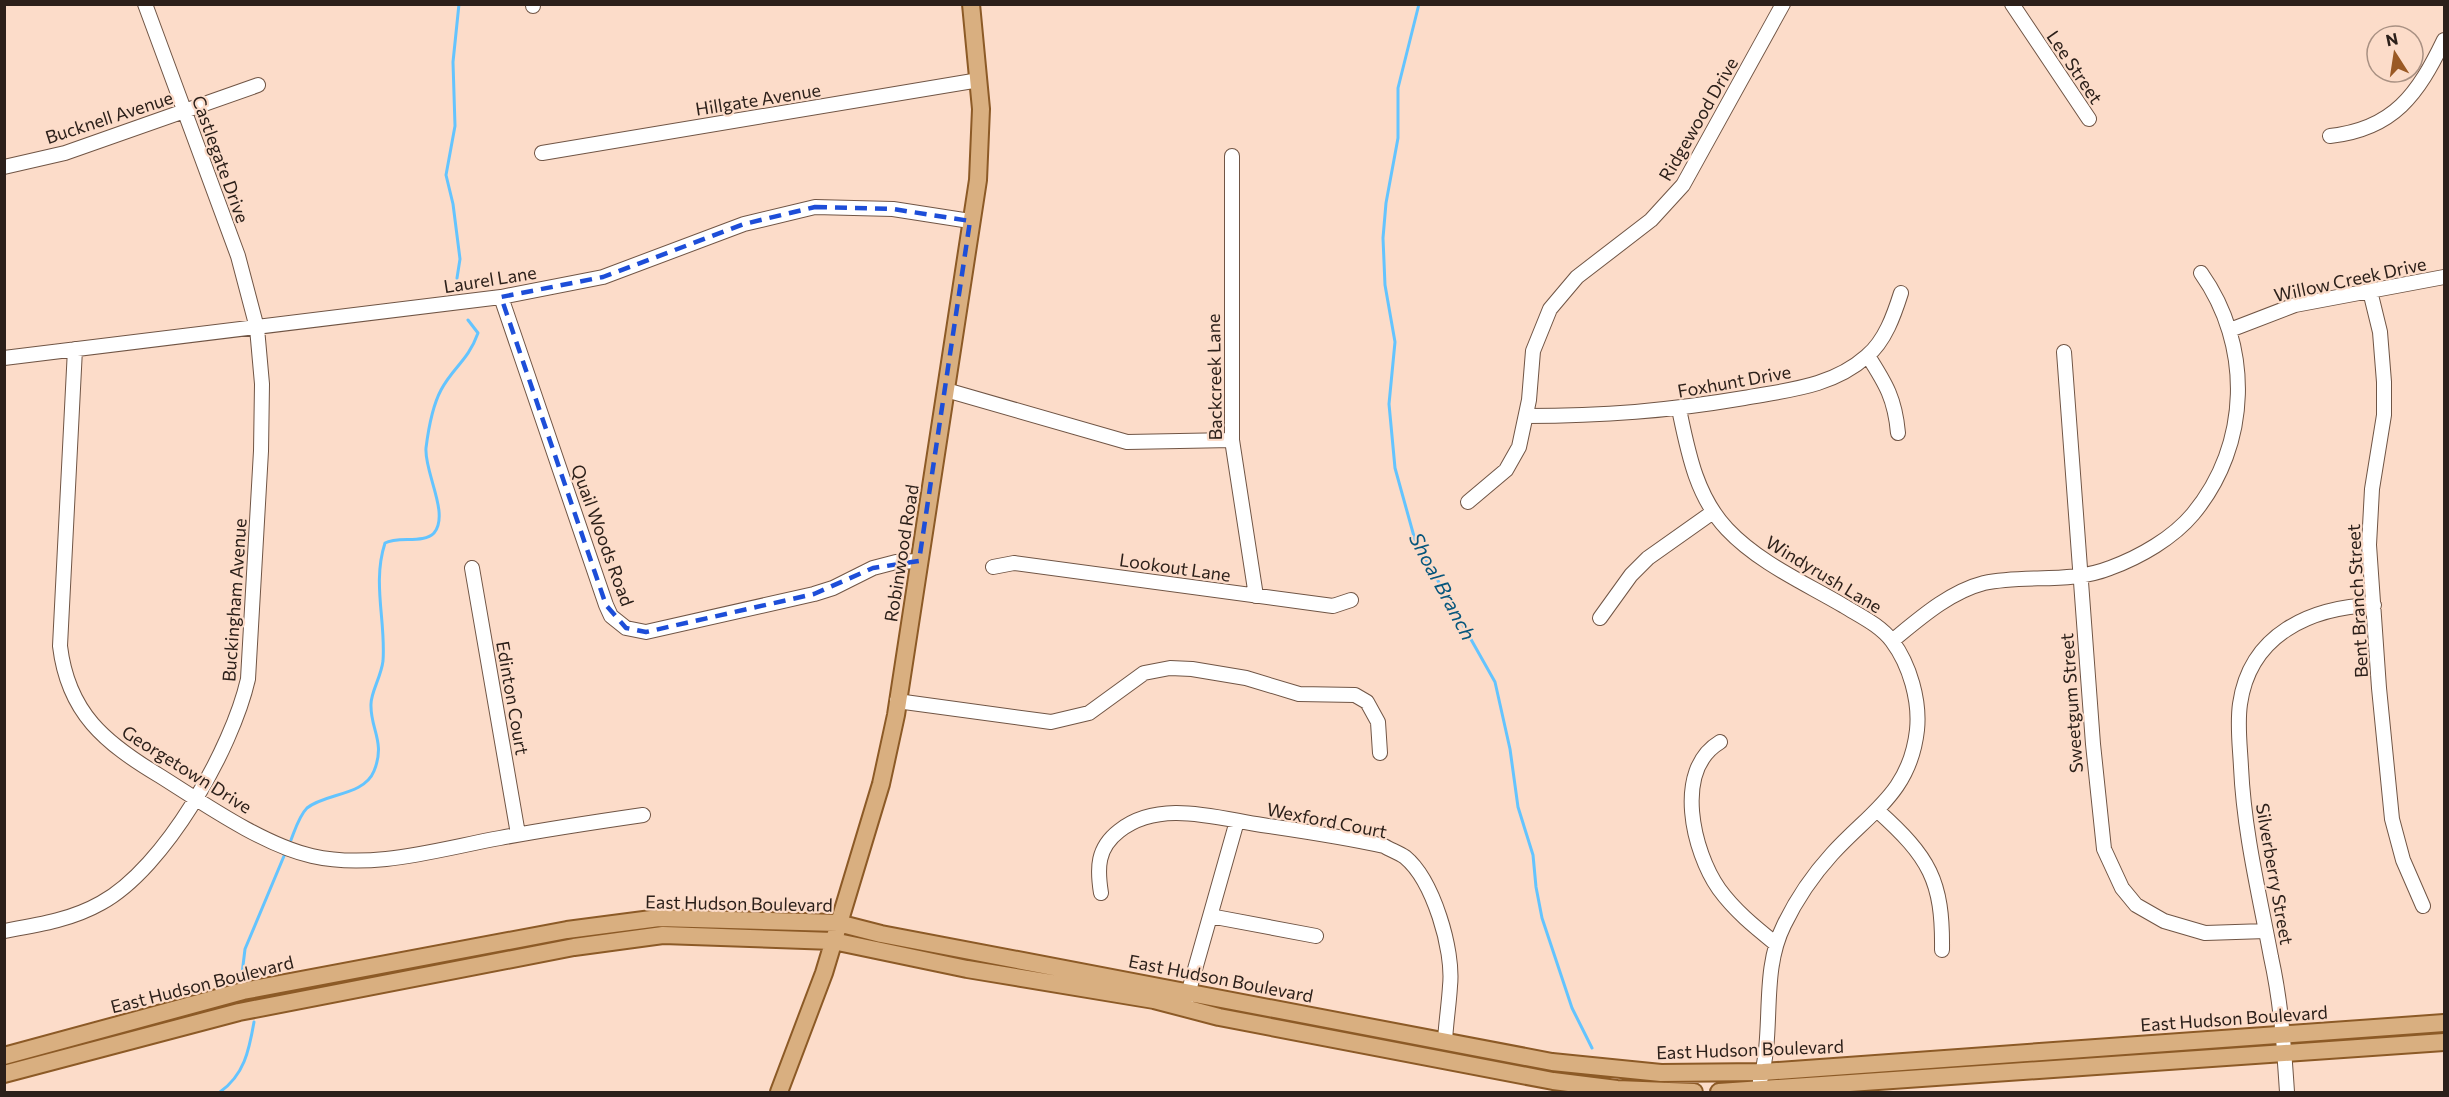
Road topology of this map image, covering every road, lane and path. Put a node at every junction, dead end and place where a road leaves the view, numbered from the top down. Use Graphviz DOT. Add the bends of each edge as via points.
graph roads {
  1 [pos="145,4"];
  2 [pos="971,4"];
  3 [pos="1783,4"];
  4 [pos="2012,4"];
  5 [pos="2445,40"];
  6 [pos="980,80"];
  7 [pos="258,85"];
  8 [pos="185,111"];
  9 [pos="2089,119"];
  10 [pos="2330,136"];
  11 [pos="542,153"];
  12 [pos="1232,156"];
  13 [pos="4,167"];
  14 [pos="970,221"];
  15 [pos="2201,273"];
  16 [pos="2445,277"];
  17 [pos="2370,291"];
  18 [pos="1901,293"];
  19 [pos="501,297"];
  20 [pos="257,328"];
  21 [pos="2230,330"];
  22 [pos="75,349"];
  23 [pos="2064,352"];
  24 [pos="1868,356"];
  25 [pos="4,358"];
  26 [pos="946,390"];
  27 [pos="1679,409"];
  28 [pos="1527,416"];
  29 [pos="1898,433"];
  30 [pos="1232,440"];
  31 [pos="1468,502"];
  32 [pos="1713,512"];
  33 [pos="919,561"];
  34 [pos="993,567"];
  35 [pos="472,568"];
  36 [pos="2080,576"];
  37 [pos="1256,596"];
  38 [pos="1351,600"];
  39 [pos="2374,605"];
  40 [pos="1600,618"];
  41 [pos="1892,641"];
  42 [pos="897,701"];
  43 [pos="1720,742"];
  44 [pos="1380,753"];
  45 [pos="195,798"];
  46 [pos="1878,811"];
  47 [pos="643,815"];
  48 [pos="1237,821"];
  49 [pos="518,834"];
  50 [pos="1101,893"];
  51 [pos="2423,906"];
  52 [pos="1210,916"];
  53 [pos="838,923"];
  54 [pos="4,931"];
  55 [pos="2266,931"];
  56 [pos="1316,936"];
  57 [pos="833,941"];
  58 [pos="1776,944"];
  59 [pos="1942,950"];
  60 [pos="1186,999"];
  61 [pos="2445,1023"];
  62 [pos="2283,1034"];
  63 [pos="1445,1041"];
  64 [pos="2445,1041"];
  65 [pos="2285,1052"];
  66 [pos="4,1056"];
  67 [pos="1436,1060"];
  68 [pos="1763,1072"];
  69 [pos="4,1074"];
  70 [pos="779,1092"];
  71 [pos="1694,1092"];
  72 [pos="1719,1092"];
  73 [pos="1758,1092"];
  74 [pos="2287,1092"];
  1 -- 8 [label="street, Castlegate Drive"];
  2 -- 6 [label="main road, Robinwood Road"];
  3 -- 28 [label="street, Ridgewood Drive" via="1683,185 1651,220 1577,277 1550,309 1533,351"];
  4 -- 9 [label="street, Lee Street"];
  5 -- 10 [label="street" via="2424,79 2402,107 2362,130"];
  6 -- 11 [label="street, Hillgate Avenue"];
  6 -- 14 [label="main road, Robinwood Road" via="981,145"];
  7 -- 8 [label="street, Bucknell Avenue"];
  8 -- 13 [label="street, Bucknell Avenue" via="66,153"];
  8 -- 20 [label="street, Castlegate Drive" via="238,256"];
  12 -- 30 [label="street, Backcreek Lane"];
  14 -- 19 [label="street, Laurel Lane" via="893,209 815,207 744,224 603,277"];
  14 -- 26 [label="main road, Robinwood Road"];
  15 -- 21 [label="street"];
  16 -- 17 [label="street, Willow Creek Drive"];
  17 -- 21 [label="street, Willow Creek Drive" via="2295,305"];
  17 -- 39 [label="street, Bent Branch Street" via="2380,332 2384,393 2370,516"];
  18 -- 24 [label="street, Foxhunt Drive" via="1892,320"];
  19 -- 20 [label="street, Laurel Lane"];
  19 -- 33 [label="street, Quail Woods Road" via="606,605 611,616 626,628 646,632 735,613 833,588 873,568"];
  20 -- 22 [label="street, Laurel Lane"];
  20 -- 45 [label="street, Buckingham Avenue" via="262,384 261,451 251,660 233,728"];
  21 -- 36 [label="street" via="2239,389 2236,423 2212,484 2193,514 2156,545 2108,569"];
  22 -- 25 [label="street, Laurel Lane"];
  22 -- 45 [label="street, Georgetown Drive" via="60,646 66,679 79,707 100,734"];
  23 -- 36 [label="street, Sweetgum Street"];
  24 -- 27 [label="street, Foxhunt Drive" via="1833,378 1811,386"];
  24 -- 29 [label="street" via="1889,387"];
  26 -- 30 [label="street" via="1127,442"];
  26 -- 33 [label="main road, Robinwood Road"];
  27 -- 28 [label="street, Foxhunt Drive" via="1606,416"];
  27 -- 32 [label="street, Windyrush Lane" via="1696,479"];
  28 -- 31 [label="street, Ridgewood Drive" via="1513,460 1497,480"];
  30 -- 37 [label="street, Backcreek Lane"];
  32 -- 40 [label="street" via="1648,558"];
  32 -- 41 [label="street, Windyrush Lane" via="1753,553 1865,619"];
  33 -- 42 [label="main road, Robinwood Road"];
  34 -- 37 [label="street, Lookout Lane" via="1014,563"];
  35 -- 49 [label="street, Edinton Court"];
  36 -- 41 [label="street" via="1982,584 1944,602"];
  36 -- 55 [label="street, Sweetgum Street" via="2098,817 2114,876 2136,905 2185,929 2205,933"];
  37 -- 38 [label="street, Lookout Lane" via="1333,606"];
  39 -- 51 [label="street, Bent Branch Street" via="2392,819 2403,860"];
  39 -- 55 [label="street, Silverberry Street" via="2327,610 2297,621 2263,652 2242,692 2239,715 2244,815"];
  41 -- 46 [label="street, Windyrush Lane" via="1913,687 1917,732 1904,775"];
  42 -- 44 [label="street" via="1051,722 1089,713 1144,673 1192,669 1246,678 1299,694 1355,695 1367,702 1378,722"];
  42 -- 53 [label="main road, Robinwood Road" via="881,783"];
  43 -- 58 [label="street" via="1701,757 1695,779 1692,804 1698,845 1706,866 1732,905"];
  45 -- 49 [label="street, Georgetown Drive" via="276,844 330,859 385,859"];
  45 -- 54 [label="street, Buckingham Avenue" via="163,849 116,894 81,913"];
  46 -- 58 [label="street, Windyrush Lane" via="1811,877"];
  46 -- 59 [label="street" via="1911,841 1931,874 1939,896"];
  47 -- 49 [label="street, Georgetown Drive"];
  48 -- 50 [label="street, Wexford Court" via="1174,813 1137,820 1112,837 1102,852 1097,869"];
  48 -- 52 [label="street"];
  48 -- 63 [label="street, Wexford Court" via="1362,841 1384,846 1405,858 1431,896 1445,939 1451,985"];
  52 -- 56 [label="street"];
  52 -- 60 [label="street"];
  53 -- 57 [label="main road, Robinwood Road"];
  53 -- 60 [label="main road, East Hudson Boulevard"];
  53 -- 66 [label="main road, East Hudson Boulevard" via="659,918 567,930 243,991"];
  55 -- 62 [label="street, Silverberry Street"];
  57 -- 60 [label="main road, East Hudson Boulevard" via="885,953"];
  57 -- 69 [label="main road, East Hudson Boulevard" via="663,935 574,947 239,1012"];
  57 -- 70 [label="main road, Robinwood Road" via="808,1020"];
  58 -- 68 [label="street, Windyrush Lane"];
  60 -- 63 [label="main road, East Hudson Boulevard"];
  60 -- 67 [label="main road, East Hudson Boulevard" via="1219,1017"];
  61 -- 62 [label="main road, East Hudson Boulevard"];
  62 -- 65 [label="street, Silverberry Street"];
  62 -- 68 [label="main road, East Hudson Boulevard"];
  63 -- 67 [label="main road"];
  63 -- 68 [label="main road, East Hudson Boulevard" via="1585,1066 1682,1074"];
  64 -- 65 [label="main road, East Hudson Boulevard"];
  65 -- 73 [label="main road, East Hudson Boulevard"];
  65 -- 74 [label="street, Silverberry Street"];
  67 -- 71 [label="main road, East Hudson Boulevard" via="1617,1089"];
  68 -- 73 [label="street, Windyrush Lane"];
  72 -- 73 [label="main road, East Hudson Boulevard"];
}
